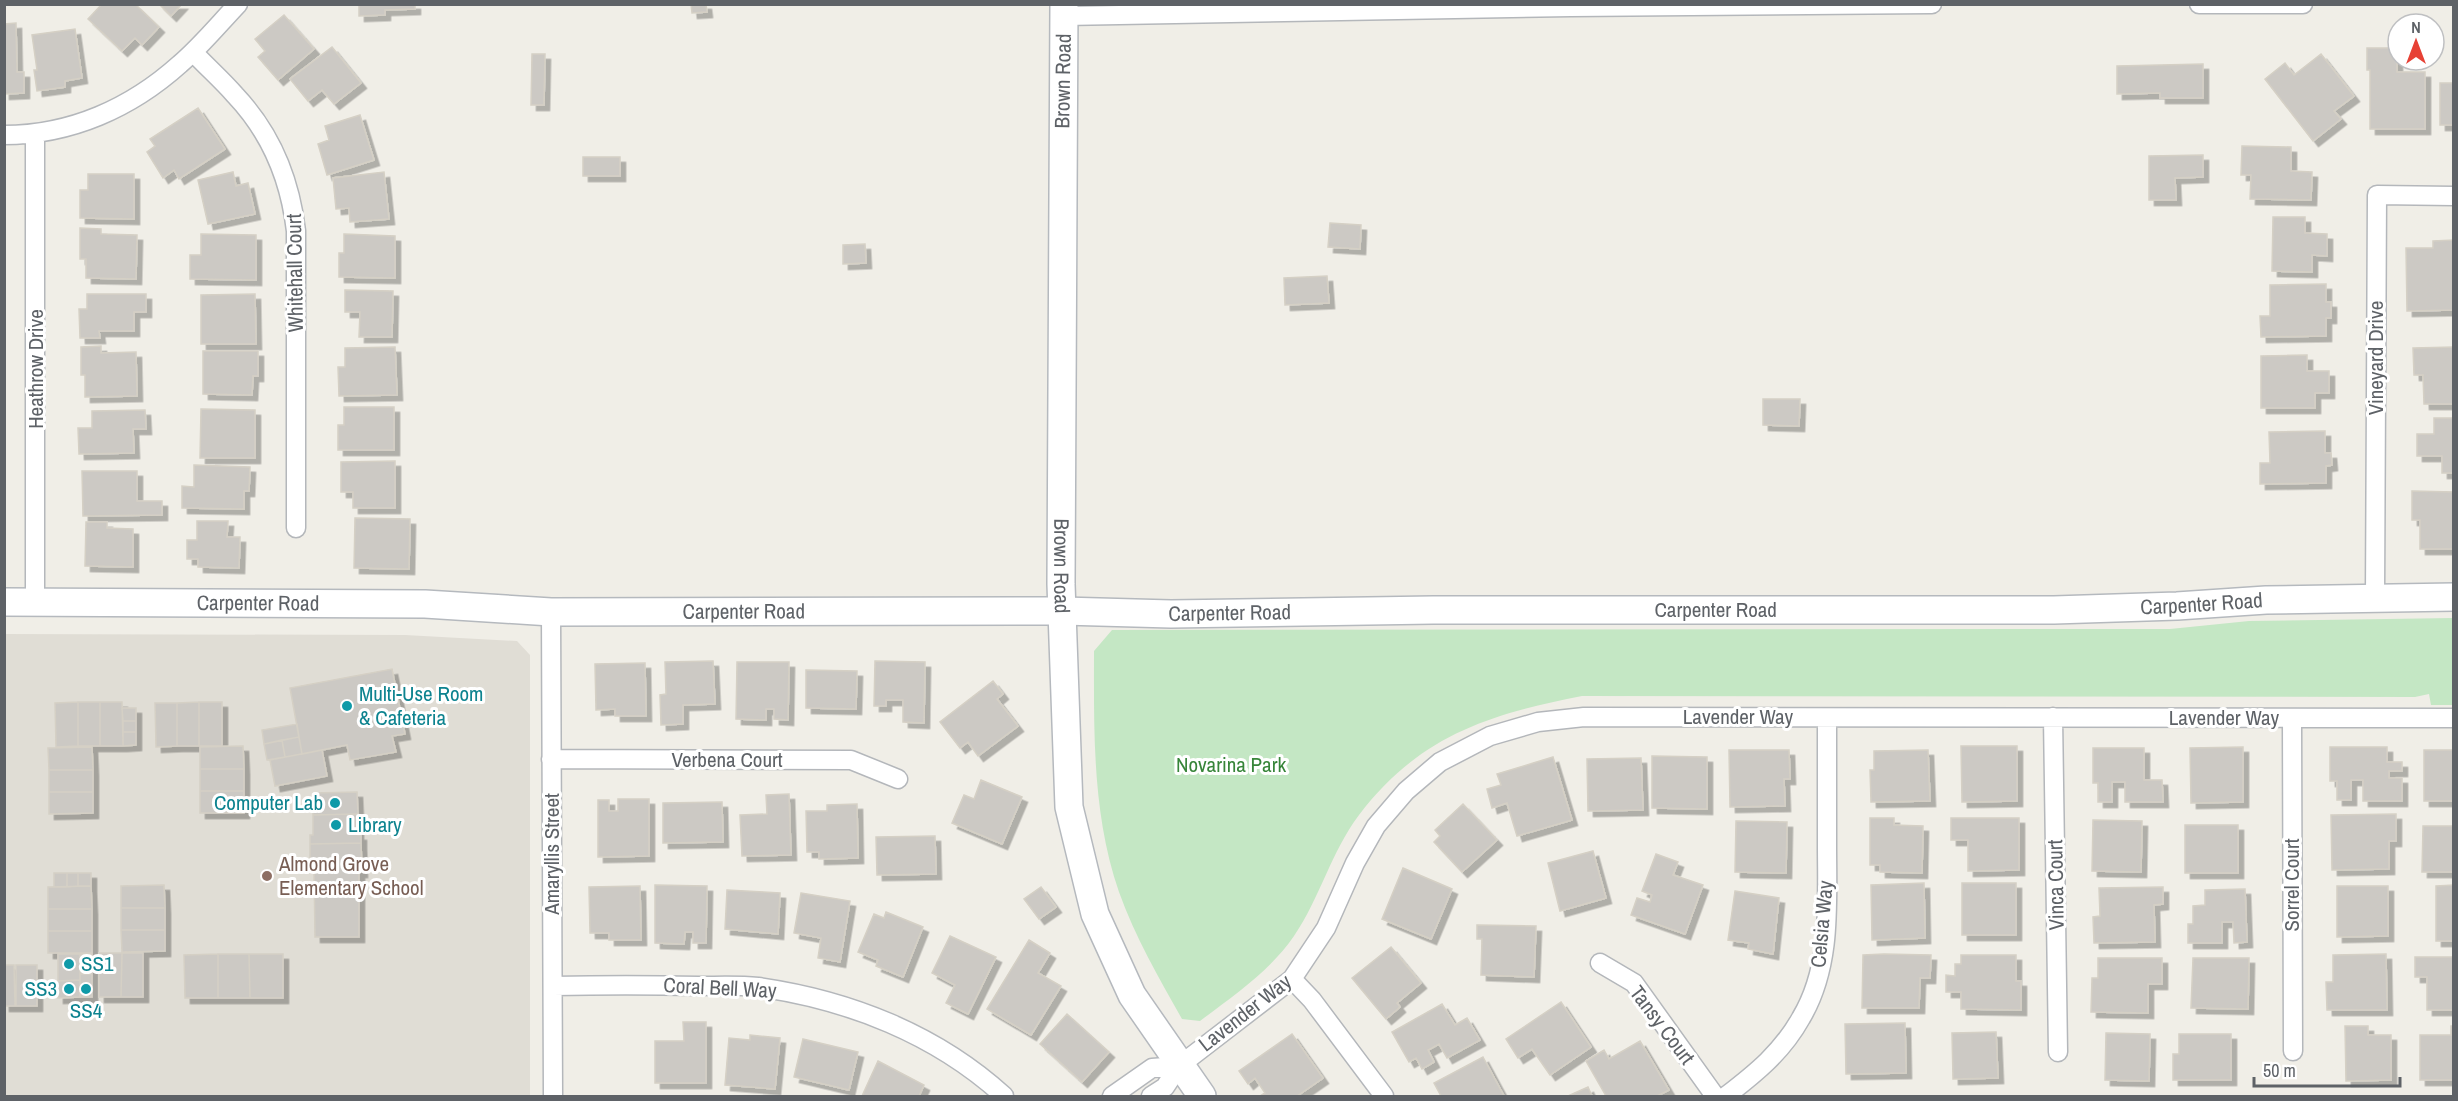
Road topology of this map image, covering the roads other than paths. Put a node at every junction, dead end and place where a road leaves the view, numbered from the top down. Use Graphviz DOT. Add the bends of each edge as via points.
graph roads {
  1 [pos="238,4"];
  2 [pos="1932,4"];
  3 [pos="2199,4"];
  4 [pos="2303,4"];
  5 [pos="1571,6"];
  6 [pos="1064,10"];
  7 [pos="193,52"];
  8 [pos="35,134"];
  9 [pos="4,135"];
  10 [pos="2454,196"];
  11 [pos="296,528"];
  12 [pos="2374,597"];
  13 [pos="2454,597"];
  14 [pos="4,602"];
  15 [pos="35,603"];
  16 [pos="1063,611"];
  17 [pos="551,612"];
  18 [pos="1827,717"];
  19 [pos="2053,717"];
  20 [pos="2292,718"];
  21 [pos="2454,718"];
  22 [pos="552,759"];
  23 [pos="898,779"];
  24 [pos="1600,963"];
  25 [pos="1292,979"];
  26 [pos="553,986"];
  27 [pos="2293,1051"];
  28 [pos="2058,1052"];
  29 [pos="1179,1066"];
  30 [pos="553,1096"];
  31 [pos="1004,1096"];
  32 [pos="1112,1096"];
  33 [pos="1151,1096"];
  34 [pos="1202,1096"];
  35 [pos="1384,1096"];
  36 [pos="1715,1096"];
  37 [pos="1726,1096"];
  1 -- 7 [label="street"];
  2 -- 5 [label="street"];
  3 -- 4 [label="street"];
  5 -- 6 [label="street"];
  6 -- 16 [label="street, Brown Road"];
  7 -- 8 [label="street" via="135,99 95,118"];
  7 -- 11 [label="street, Whitehall Court" via="258,121 276,155 293,203"];
  8 -- 9 [label="street"];
  8 -- 15 [label="street, Heathrow Drive"];
  10 -- 12 [label="street, Vineyard Drive" via="2377,195"];
  12 -- 13 [label="street, Carpenter Road"];
  12 -- 16 [label="street, Carpenter Road" via="2054,610 1171,614"];
  14 -- 15 [label="street, Carpenter Road"];
  15 -- 17 [label="street, Carpenter Road" via="425,604"];
  16 -- 17 [label="street, Carpenter Road"];
  16 -- 29 [label="street, Brown Road" via="1069,807 1095,914 1132,995"];
  17 -- 22 [label="street, Amaryllis Street"];
  18 -- 19 [label="street, Lavender Way"];
  18 -- 25 [label="street, Lavender Way" via="1584,717 1538,722 1490,736 1440,762 1406,791 1376,826 1326,928"];
  18 -- 37 [label="street, Celsia Way" via="1827,913 1825,950 1815,992 1772,1059"];
  19 -- 20 [label="street, Lavender Way"];
  19 -- 28 [label="street, Vinca Court"];
  20 -- 21 [label="street, Lavender Way"];
  20 -- 27 [label="street, Sorrel Court"];
  22 -- 23 [label="street, Verbena Court" via="851,760"];
  22 -- 26 [label="street, Amaryllis Street"];
  24 -- 36 [label="street, Tansy Court" via="1634,983"];
  25 -- 29 [label="street, Lavender Way"];
  25 -- 35 [label="street"];
  26 -- 30 [label="street, Amaryllis Street"];
  26 -- 31 [label="street, Coral Bell Way" via="756,987 810,996 865,1012 929,1041"];
  29 -- 32 [label="street, Lavender Way" via="1152,1068"];
  29 -- 33 [label="street, Lavender Way" via="1165,1087"];
  29 -- 34 [label="street, Brown Road"];
}
